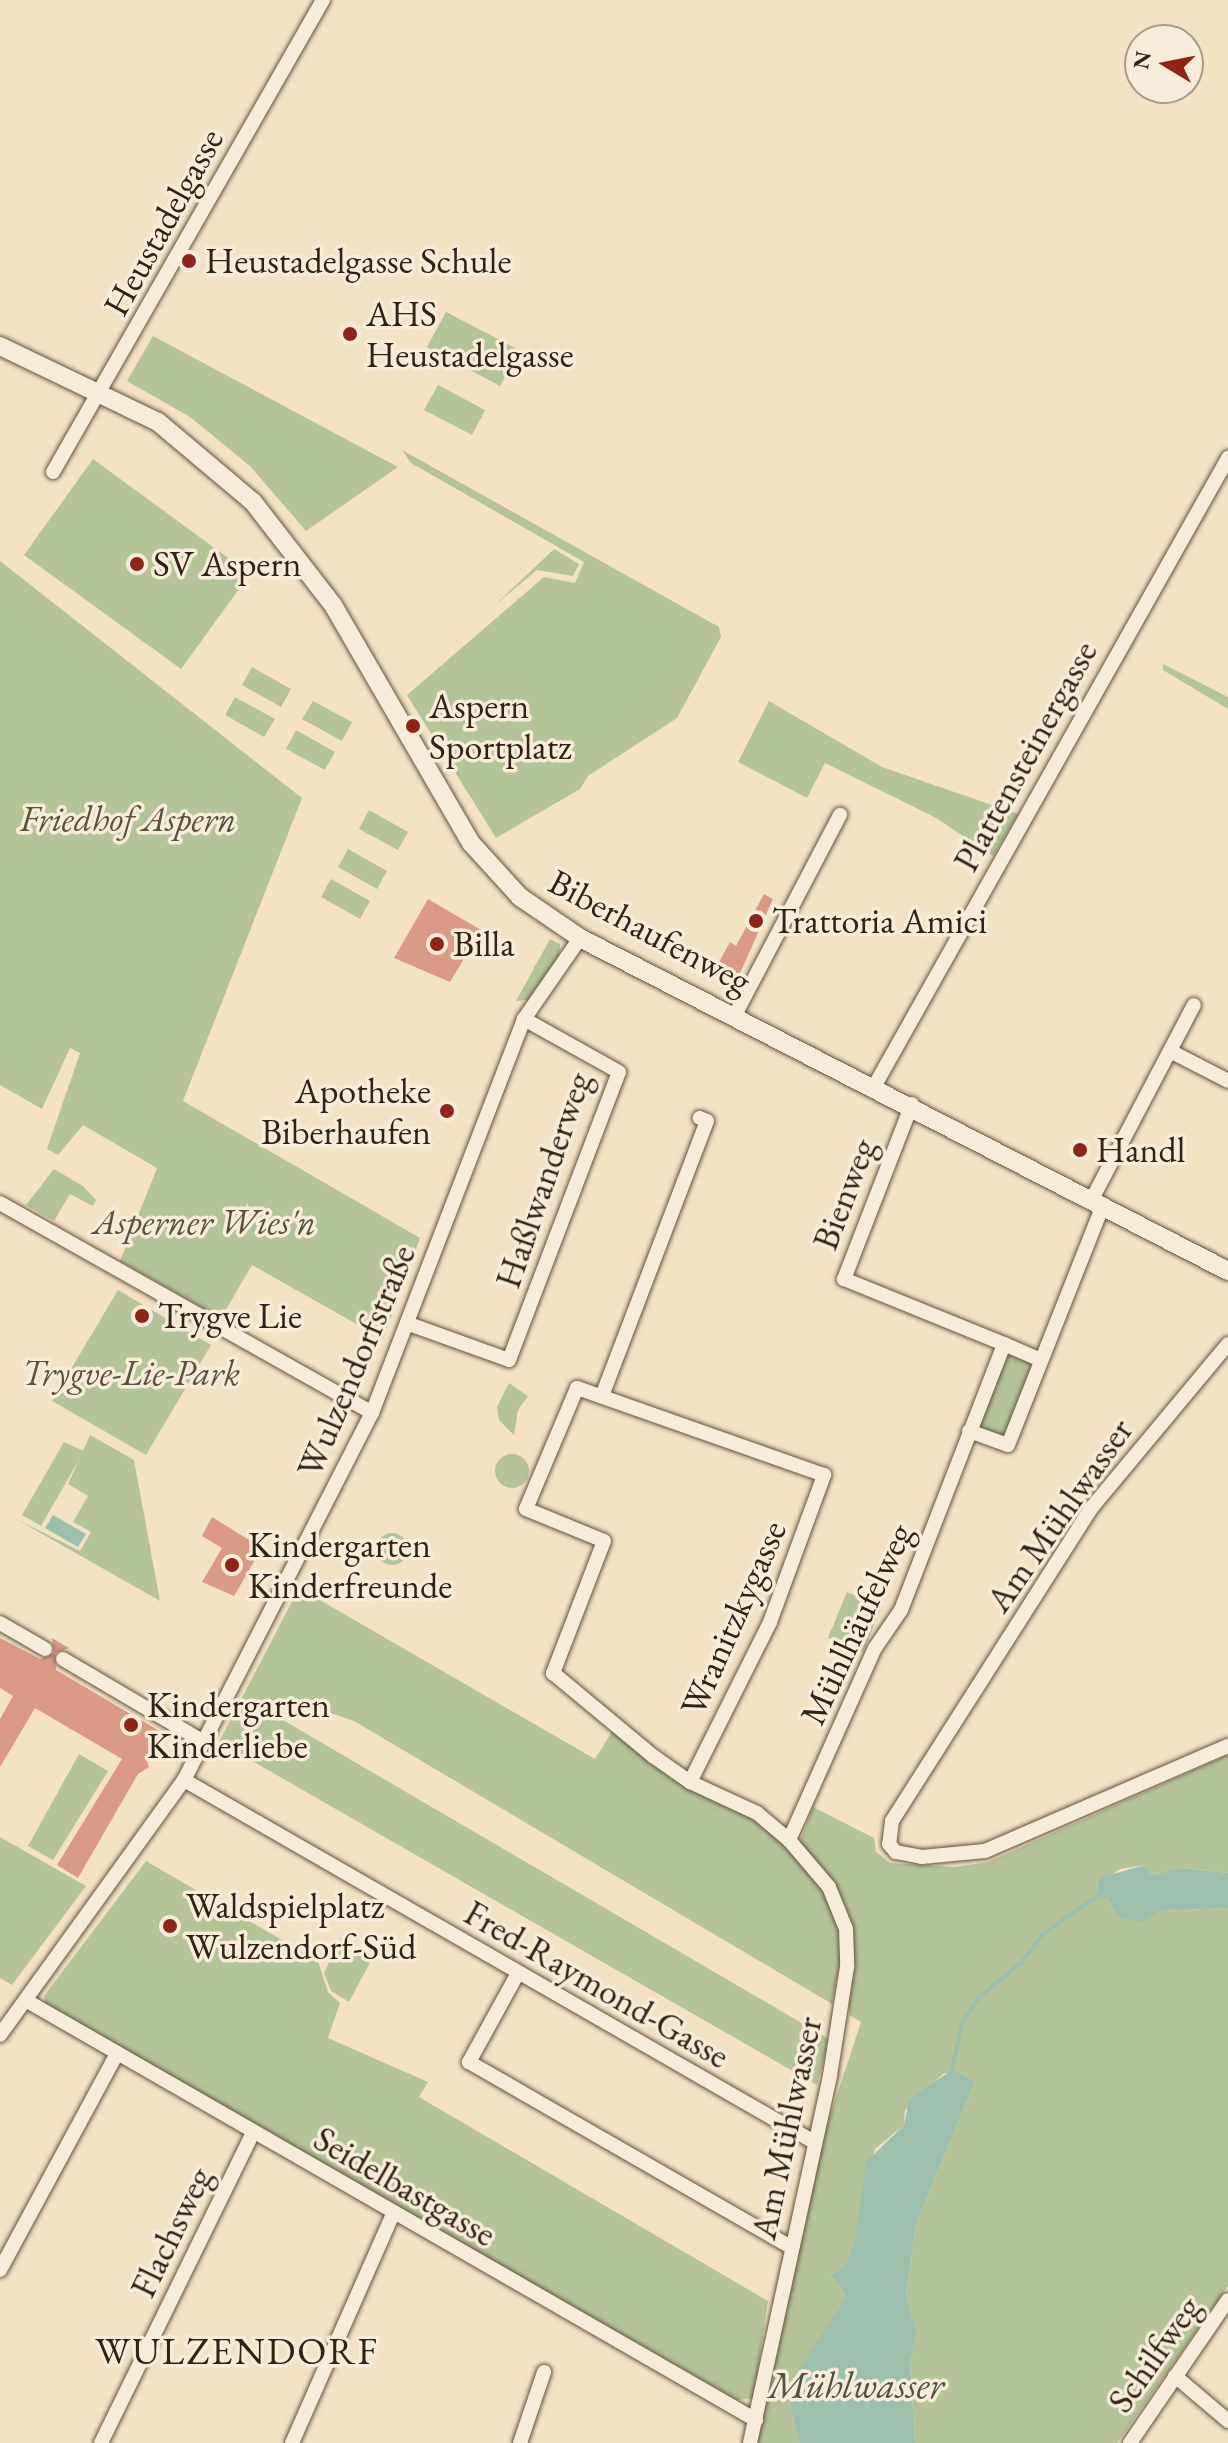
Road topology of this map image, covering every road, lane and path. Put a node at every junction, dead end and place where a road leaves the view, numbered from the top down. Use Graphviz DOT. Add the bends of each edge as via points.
graph roads {
  1 [pos="323,0"];
  2 [pos="0,346"];
  3 [pos="100,392"];
  4 [pos="1228,458"];
  5 [pos="53,472"];
  6 [pos="840,815"];
  7 [pos="580,938"];
  8 [pos="1194,1005"];
  9 [pos="736,1013"];
  10 [pos="524,1019"];
  11 [pos="1170,1051"];
  12 [pos="1228,1081"];
  13 [pos="875,1085"];
  14 [pos="912,1104"];
  15 [pos="700,1118"];
  16 [pos="1098,1202"];
  17 [pos="0,1203"];
  18 [pos="1228,1271"];
  19 [pos="409,1324"];
  20 [pos="1004,1344"];
  21 [pos="1228,1344"];
  22 [pos="1041,1360"];
  23 [pos="602,1396"];
  24 [pos="372,1413"];
  25 [pos="969,1431"];
  26 [pos="0,1623"];
  27 [pos="45,1649"];
  28 [pos="63,1659"];
  29 [pos="204,1742"];
  30 [pos="1228,1746"];
  31 [pos="184,1780"];
  32 [pos="690,1782"];
  33 [pos="789,1840"];
  34 [pos="518,1973"];
  35 [pos="27,2001"];
  36 [pos="0,2035"];
  37 [pos="117,2054"];
  38 [pos="253,2133"];
  39 [pos="814,2142"];
  40 [pos="393,2214"];
  41 [pos="792,2248"];
  42 [pos="0,2270"];
  43 [pos="1228,2300"];
  44 [pos="544,2372"];
  45 [pos="1175,2376"];
  46 [pos="756,2420"];
  47 [pos="1228,2421"];
  48 [pos="101,2443"];
  49 [pos="292,2443"];
  50 [pos="520,2443"];
  51 [pos="750,2443"];
  52 [pos="1130,2443"];
  1 -- 3 [label="street, Heustadelgasse"];
  2 -- 3 [label="main road, Biberhaufenweg"];
  3 -- 5 [label="street, Heustadelgasse"];
  3 -- 7 [label="main road, Biberhaufenweg" via="211,460 292,545 471,843 520,897"];
  4 -- 13 [label="street, Plattensteinergasse"];
  6 -- 9 [label="street"];
  7 -- 9 [label="main road, Biberhaufenweg"];
  7 -- 10 [label="street, Wulzendorfstraße"];
  8 -- 11 [label="street"];
  9 -- 13 [label="main road, Biberhaufenweg"];
  10 -- 19 [label="street, Wulzendorfstraße"];
  10 -- 19 [label="street, Haßlwanderweg" via="619,1072 509,1360"];
  11 -- 12 [label="street"];
  11 -- 16 [label="street"];
  13 -- 14 [label="main road, Biberhaufenweg"];
  14 -- 16 [label="main road, Biberhaufenweg"];
  14 -- 20 [label="street, Bienweg" via="845,1281"];
  15 -- 23 [label="street" via="707,1121"];
  16 -- 18 [label="main road, Biberhaufenweg"];
  16 -- 22 [label="street"];
  17 -- 24 [label="street"];
  19 -- 24 [label="street, Wulzendorfstraße"];
  20 -- 22 [label="street"];
  20 -- 25 [label="street, Mühlhäufelweg"];
  21 -- 30 [label="street, Am Mühlwasser" via="1092,1507 892,1821 888,1838 896,1852 944,1857 985,1851"];
  22 -- 25 [label="street" via="1008,1445"];
  23 -- 32 [label="street, Am Mühlwasser" via="580,1389 571,1394 526,1509 604,1541 553,1673"];
  23 -- 32 [label="street, Wranitzkygasse" via="824,1475 770,1622"];
  24 -- 29 [label="street, Wulzendorfstraße"];
  25 -- 33 [label="street, Mühlhäufelweg" via="901,1610 875,1648"];
  26 -- 27 [label="street"];
  28 -- 29 [label="street"];
  29 -- 31 [label="street, Wulzendorfstraße"];
  31 -- 34 [label="street, Fred-Raymond-Gasse"];
  31 -- 35 [label="street, Wulzendorfstraße"];
  32 -- 33 [label="street, Am Mühlwasser" via="757,1813"];
  33 -- 39 [label="street, Am Mühlwasser" via="829,1887 846,1929 842,1999"];
  34 -- 39 [label="street, Fred-Raymond-Gasse"];
  34 -- 41 [label="street" via="469,2062"];
  35 -- 36 [label="street, Wulzendorfstraße"];
  35 -- 37 [label="street, Seidelbastgasse"];
  37 -- 38 [label="street, Seidelbastgasse"];
  37 -- 42 [label="street"];
  38 -- 40 [label="street, Seidelbastgasse"];
  38 -- 48 [label="street, Flachsweg"];
  39 -- 41 [label="street, Am Mühlwasser"];
  40 -- 46 [label="street, Seidelbastgasse"];
  40 -- 49 [label="street"];
  41 -- 46 [label="street, Am Mühlwasser"];
  43 -- 45 [label="street, Schilfweg"];
  44 -- 50 [label="street"];
  45 -- 47 [label="street"];
  45 -- 52 [label="street, Schilfweg"];
  46 -- 51 [label="street, Am Mühlwasser"];
}
